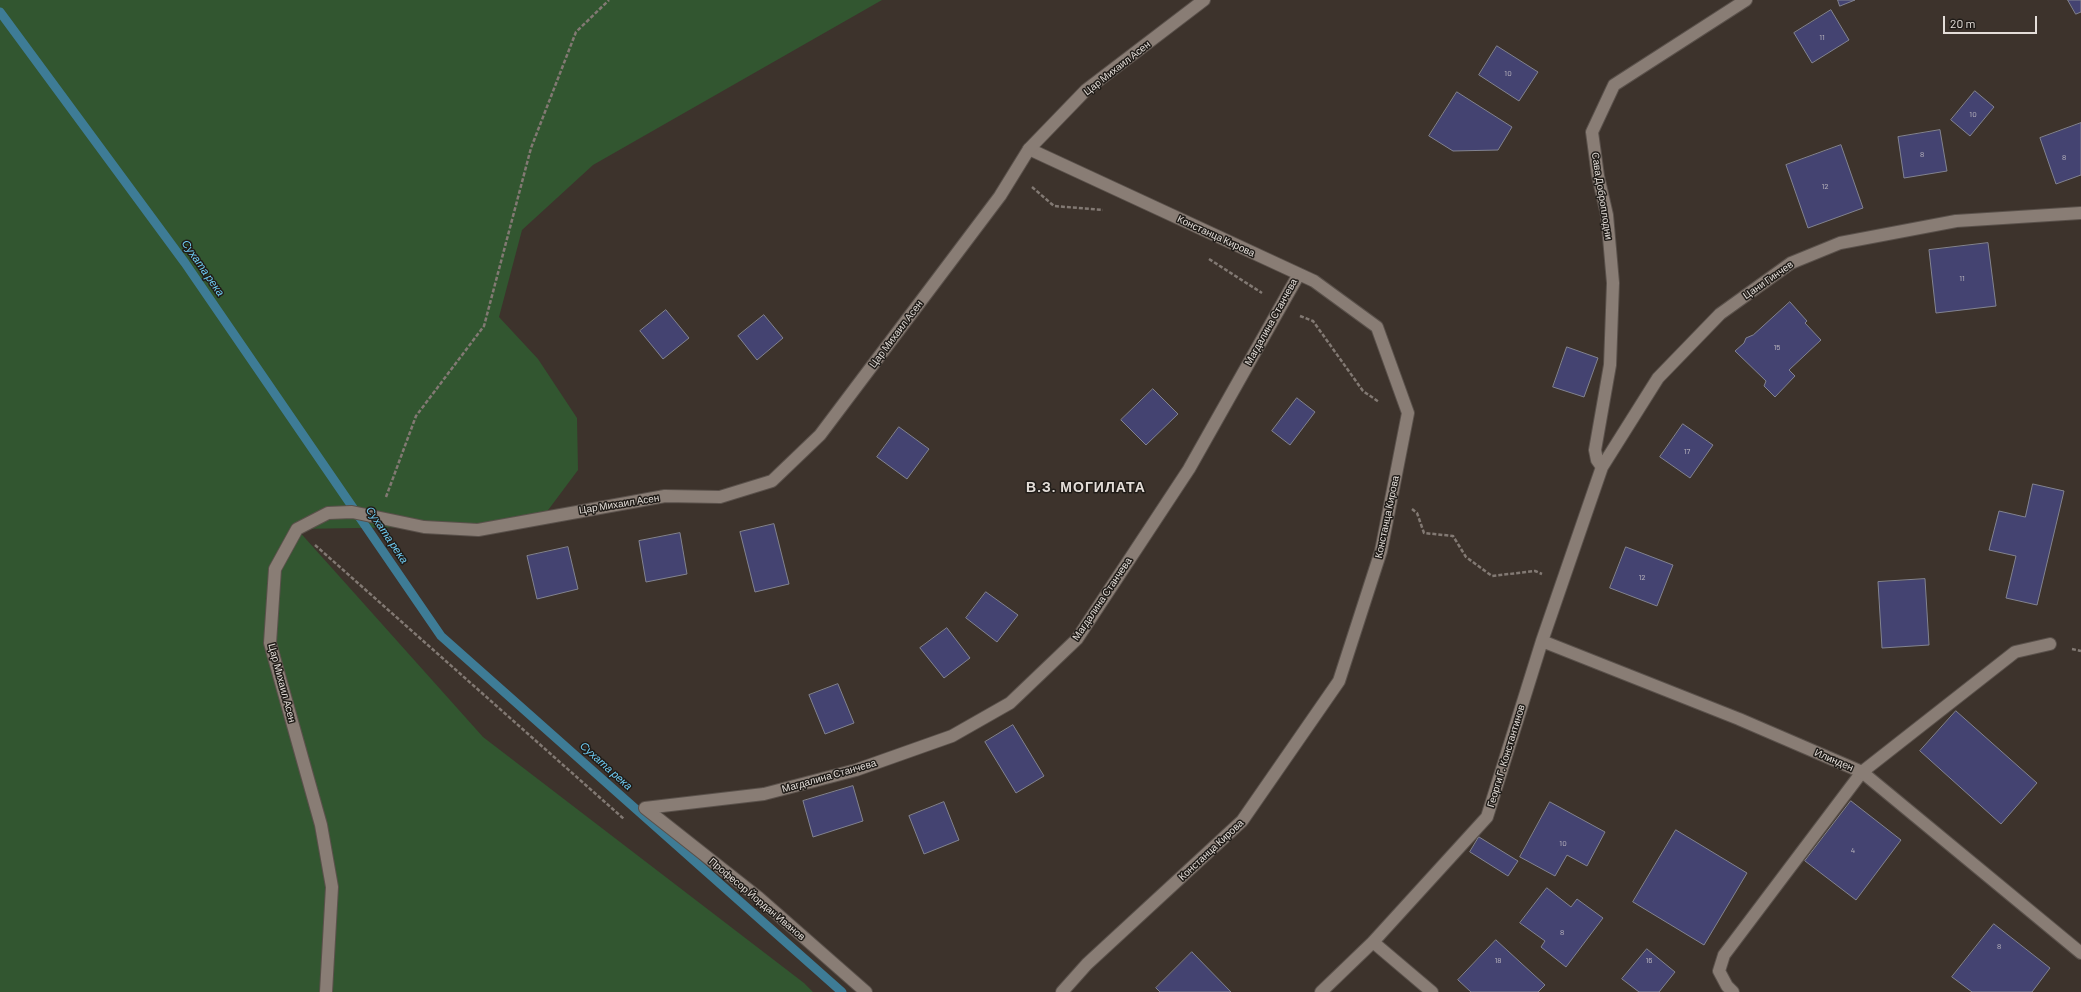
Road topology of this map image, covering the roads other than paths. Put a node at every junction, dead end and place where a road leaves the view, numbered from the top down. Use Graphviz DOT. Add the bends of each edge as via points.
graph roads {
  1 [pos="1204,0"];
  2 [pos="1746,0"];
  3 [pos="1029,149"];
  4 [pos="2081,212"];
  5 [pos="1298,274"];
  6 [pos="1602,466"];
  7 [pos="1542,641"];
  8 [pos="2050,644"];
  9 [pos="1862,772"];
  10 [pos="645,808"];
  11 [pos="1373,942"];
  12 [pos="2081,953"];
  13 [pos="326,992"];
  14 [pos="866,992"];
  15 [pos="1062,992"];
  16 [pos="1321,992"];
  17 [pos="1432,992"];
  18 [pos="1733,992"];
  1 -- 3 [label="street, Цар Михаил Асен" via="1086,90"];
  2 -- 6 [label="street, Сава Доброплодни" via="1614,85 1592,132 1607,215 1613,283 1610,365 1595,450 1597,460"];
  3 -- 5 [label="street, Констанца Кирова"];
  3 -- 13 [label="street, Цар Михаил Асен" via="1000,196 820,435 772,481 720,497 665,496 478,530 424,527 355,512 328,514 297,529 275,569 270,643 321,825 332,887"];
  4 -- 6 [label="street, Цани Гинчев" via="1956,221 1840,243 1791,263 1720,314 1658,378"];
  5 -- 10 [label="street, Магдалина Станчева" via="1189,469 1077,639 1010,703 952,736 856,770 764,794"];
  5 -- 15 [label="street, Констанца Кирова" via="1314,281 1377,327 1408,413 1381,551 1339,681 1242,821 1087,964"];
  6 -- 7 [label="street, Георги Г. Константинов"];
  7 -- 9 [label="street, Илинден" via="1739,719"];
  7 -- 11 [label="street, Георги Г. Константинов" via="1487,816"];
  8 -- 9 [label="street" via="2015,652"];
  9 -- 12 [label="street, Илинден"];
  9 -- 18 [label="street" via="1724,955 1719,971"];
  10 -- 14 [label="street, Професор Йордан Иванов" via="759,898"];
  11 -- 16 [label="street, Георги Г. Константинов"];
  11 -- 17 [label="street"];
}
